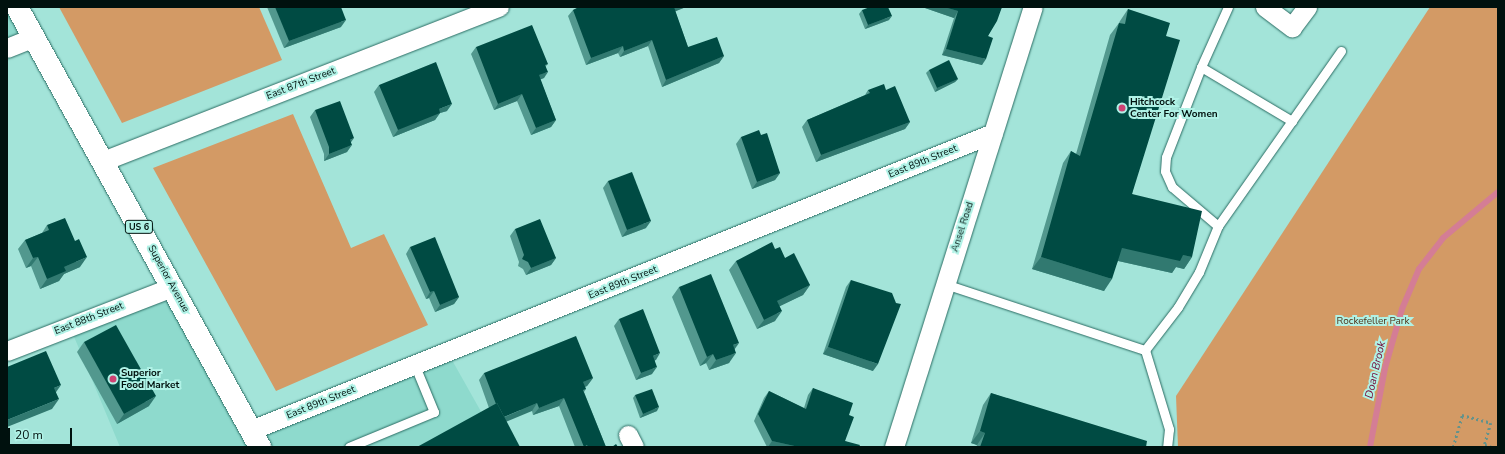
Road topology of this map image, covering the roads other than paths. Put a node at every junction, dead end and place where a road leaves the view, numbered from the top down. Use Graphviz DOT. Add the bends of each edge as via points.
graph roads {
  1 [pos="17,7"];
  2 [pos="499,7"];
  3 [pos="1033,7"];
  4 [pos="1228,7"];
  5 [pos="1265,7"];
  6 [pos="1307,7"];
  7 [pos="34,37"];
  8 [pos="7,48"];
  9 [pos="1341,51"];
  10 [pos="1201,67"];
  11 [pos="1292,121"];
  12 [pos="993,133"];
  13 [pos="103,161"];
  14 [pos="1218,226"];
  15 [pos="945,284"];
  16 [pos="172,287"];
  17 [pos="1145,350"];
  18 [pos="7,351"];
  19 [pos="415,366"];
  20 [pos="256,439"];
  21 [pos="349,447"];
  22 [pos="894,447"];
  23 [pos="1167,447"];
  1 -- 7 [label="main road, Superior Avenue / US 6"];
  2 -- 13 [label="street, East 87th Street"];
  3 -- 12 [label="street, Ansel Road"];
  4 -- 10 [label="lane"];
  5 -- 6 [label="street" via="1292,27"];
  7 -- 8 [label="street"];
  7 -- 13 [label="main road, Superior Avenue / US 6"];
  9 -- 11 [label="lane"];
  10 -- 11 [label="lane"];
  10 -- 14 [label="lane" via="1166,157 1165,171 1172,187"];
  11 -- 14 [label="lane"];
  12 -- 15 [label="street, Ansel Road"];
  12 -- 19 [label="street, East 89th Street"];
  13 -- 16 [label="main road, Superior Avenue / US 6"];
  14 -- 17 [label="lane" via="1199,272 1178,307"];
  15 -- 17 [label="lane"];
  15 -- 22 [label="street, Ansel Road"];
  16 -- 18 [label="street, East 88th Street"];
  16 -- 20 [label="main road, Superior Avenue / US 6"];
  17 -- 23 [label="lane" via="1169,429"];
  19 -- 20 [label="street, East 89th Street"];
  19 -- 21 [label="lane" via="434,412"];
}
